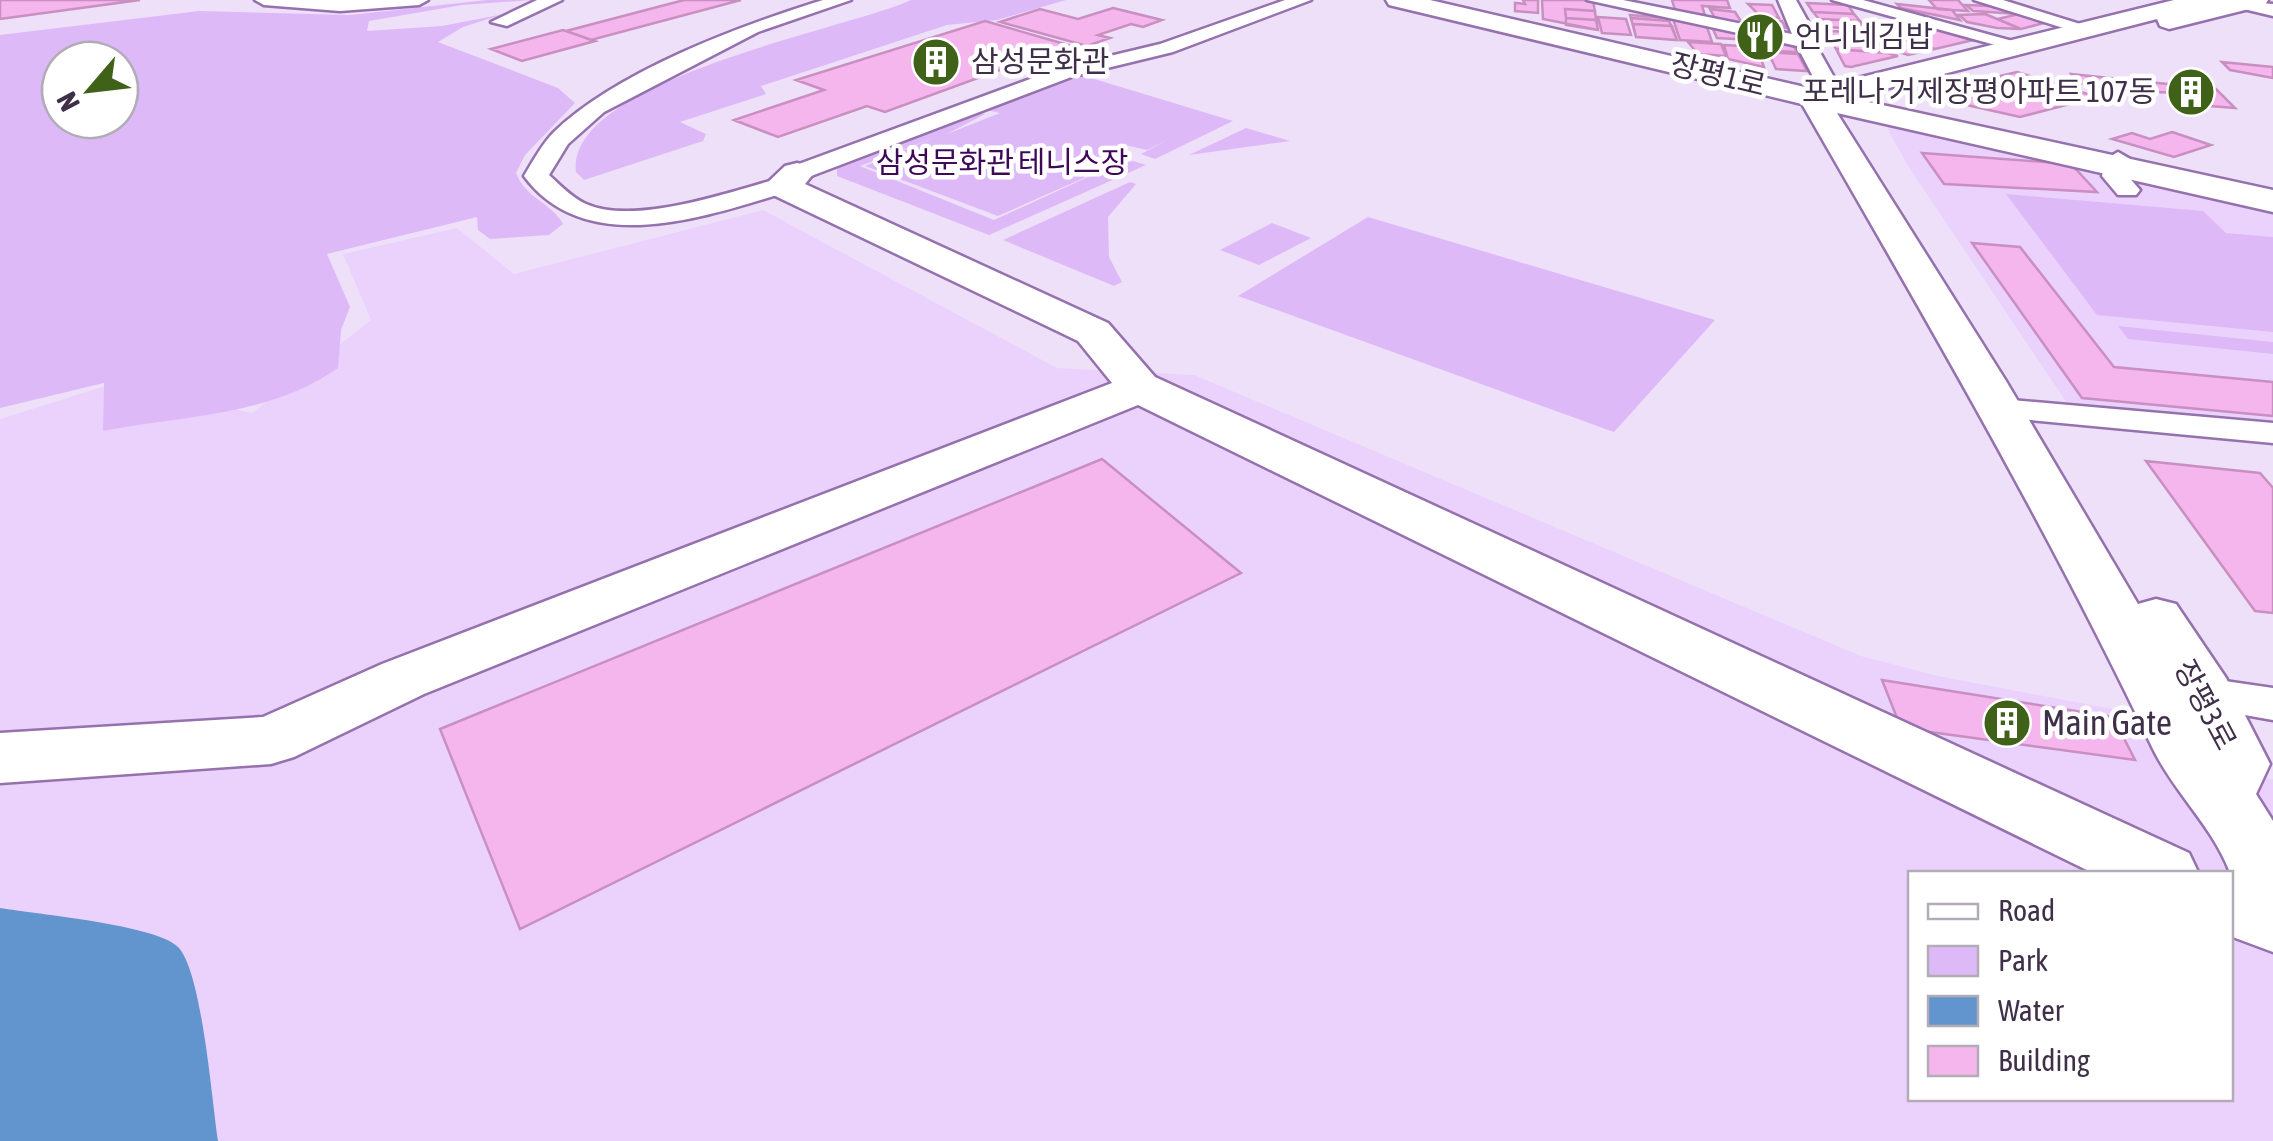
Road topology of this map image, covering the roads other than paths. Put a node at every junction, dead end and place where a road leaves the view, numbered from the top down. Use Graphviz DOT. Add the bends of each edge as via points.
graph roads {
  1 [pos="264,0"];
  2 [pos="419,0"];
  3 [pos="553,0"];
  4 [pos="842,0"];
  5 [pos="1302,0"];
  6 [pos="1398,0"];
  7 [pos="1429,0"];
  8 [pos="1596,0"];
  9 [pos="1788,0"];
  10 [pos="1841,0"];
  11 [pos="1982,0"];
  12 [pos="2246,3"];
  13 [pos="500,22"];
  14 [pos="2086,28"];
  15 [pos="1810,43"];
  16 [pos="2017,45"];
  17 [pos="1902,88"];
  18 [pos="1833,99"];
  19 [pos="1940,120"];
  20 [pos="2120,172"];
  21 [pos="789,180"];
  22 [pos="2273,197"];
  23 [pos="1139,387"];
  24 [pos="2014,410"];
  25 [pos="2273,433"];
  26 [pos="2204,694"];
  27 [pos="2273,704"];
  28 [pos="0,758"];
  29 [pos="2222,795"];
  30 [pos="2158,871"];
  31 [pos="2273,883"];
  32 [pos="2233,906"];
  33 [pos="2273,920"];
  1 -- 2 [label="street" via="340,6"];
  3 -- 13 [label="street"];
  4 -- 21 [label="street" via="751,28 596,107 559,140 536,176 580,212 609,216 720,204"];
  5 -- 21 [label="street" via="1166,48 1067,72 808,165"];
  6 -- 18 [label="street, 장평1로"];
  7 -- 18 [label="street, 장평1로"];
  8 -- 15 [label="street"];
  9 -- 15 [label="street"];
  10 -- 16 [label="street"];
  11 -- 14 [label="street"];
  12 -- 14 [label="street"];
  12 -- 17 [label="street"];
  14 -- 16 [label="street"];
  15 -- 18 [label="street"];
  16 -- 18 [label="street"];
  17 -- 18 [label="street"];
  17 -- 19 [label="street" via="1895,100"];
  18 -- 19 [label="street, 장평1로"];
  18 -- 20 [label="street, 장평1로"];
  18 -- 24 [label="street, 장평3로"];
  19 -- 20 [label="street, 장평1로"];
  20 -- 22 [label="street, 장평1로"];
  21 -- 23 [label="street" via="1093,332"];
  23 -- 28 [label="street" via="388,685 271,740"];
  23 -- 30 [label="street"];
  24 -- 25 [label="street"];
  24 -- 26 [label="street, 장평3로"];
  24 -- 29 [label="street, 장평3로" via="2186,752"];
  26 -- 27 [label="street"];
  26 -- 29 [label="street, 장평3로" via="2237,764"];
  29 -- 31 [label="street"];
  32 -- 33 [label="street"];
}
